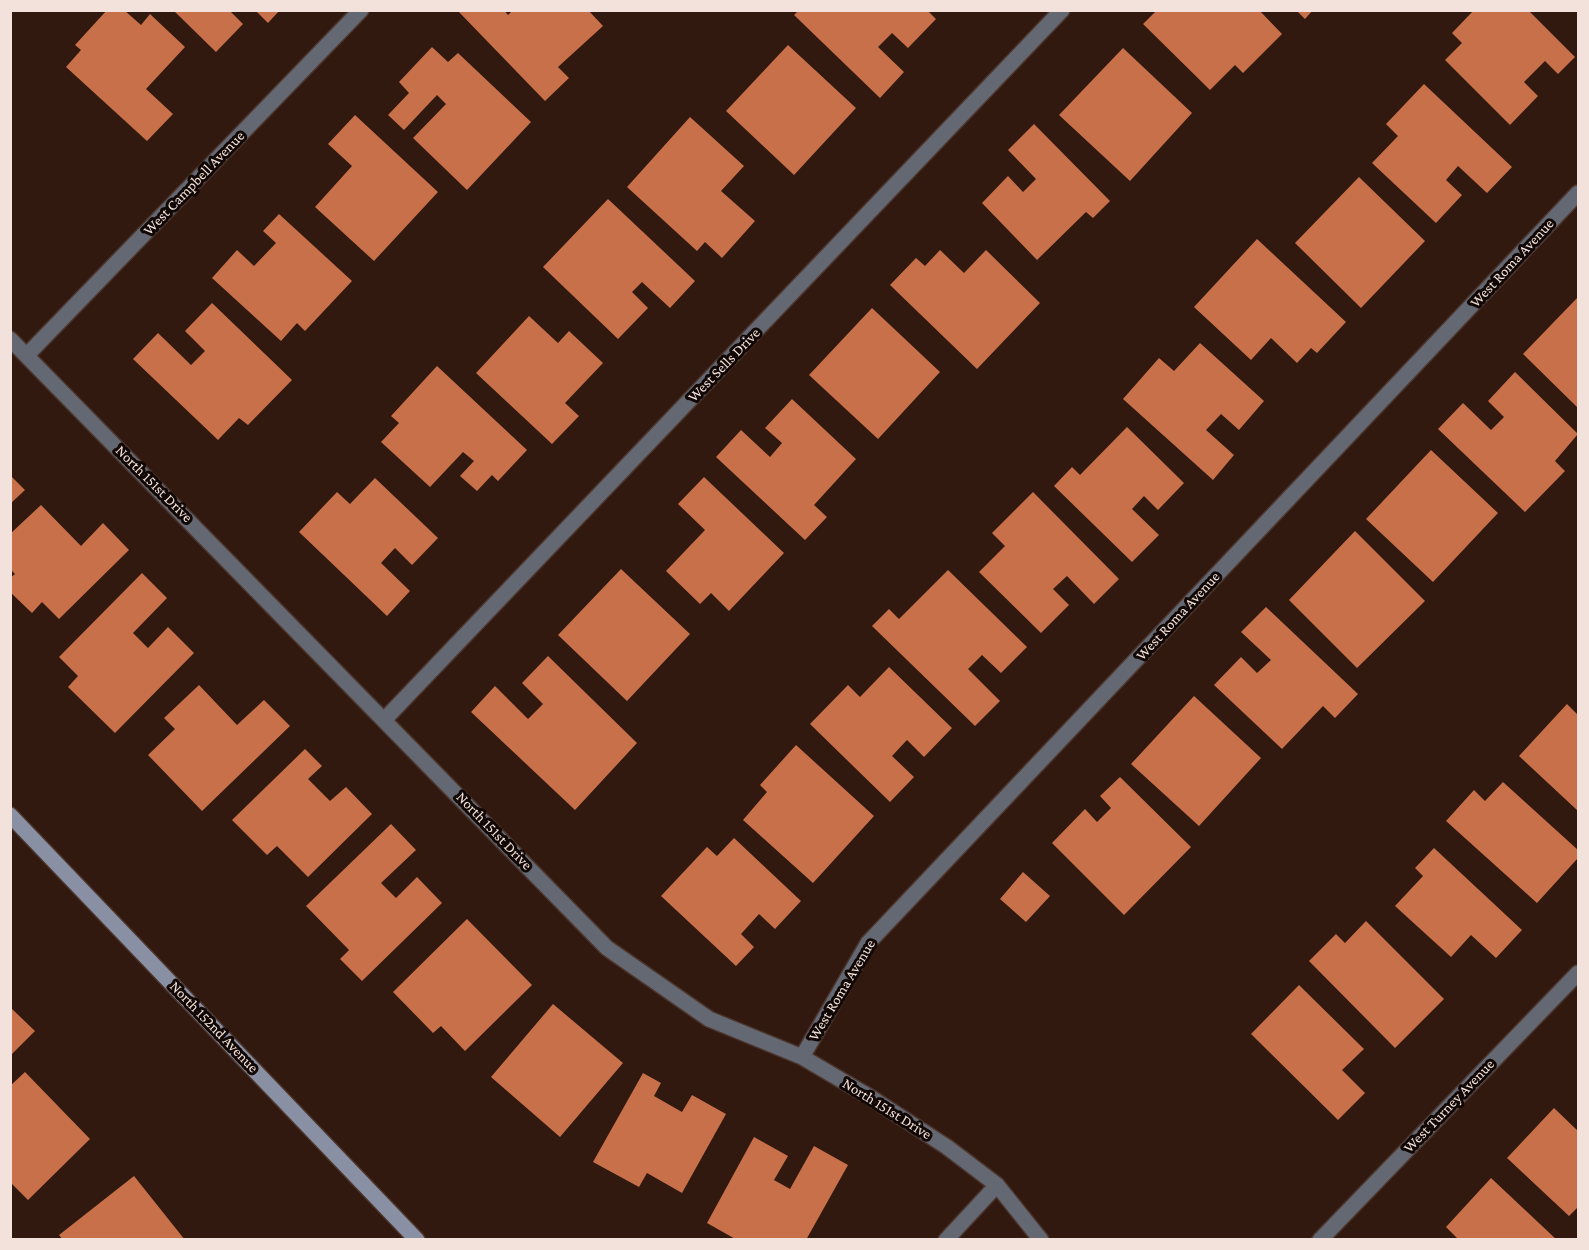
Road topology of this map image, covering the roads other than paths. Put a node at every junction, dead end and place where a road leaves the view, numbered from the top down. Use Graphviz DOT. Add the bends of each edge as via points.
graph roads {
  1 [pos="361,10"];
  2 [pos="1062,10"];
  3 [pos="1578,193"];
  4 [pos="10,339"];
  5 [pos="27,355"];
  6 [pos="385,719"];
  7 [pos="10,815"];
  8 [pos="1578,973"];
  9 [pos="802,1057"];
  10 [pos="998,1185"];
  11 [pos="417,1239"];
  12 [pos="946,1239"];
  13 [pos="1041,1239"];
  14 [pos="1320,1239"];
  1 -- 5 [label="street, West Campbell Avenue"];
  2 -- 6 [label="street, West Sells Drive"];
  3 -- 9 [label="street, West Roma Avenue" via="868,944"];
  4 -- 5 [label="street, North 151st Drive"];
  5 -- 6 [label="street, North 151st Drive"];
  6 -- 9 [label="street, North 151st Drive" via="607,948 709,1019"];
  7 -- 11 [label="street, North 152nd Avenue"];
  8 -- 14 [label="street, West Turney Avenue"];
  9 -- 10 [label="street, North 151st Drive" via="870,1097"];
  10 -- 12 [label="street"];
  10 -- 13 [label="street, North 151st Drive"];
}
